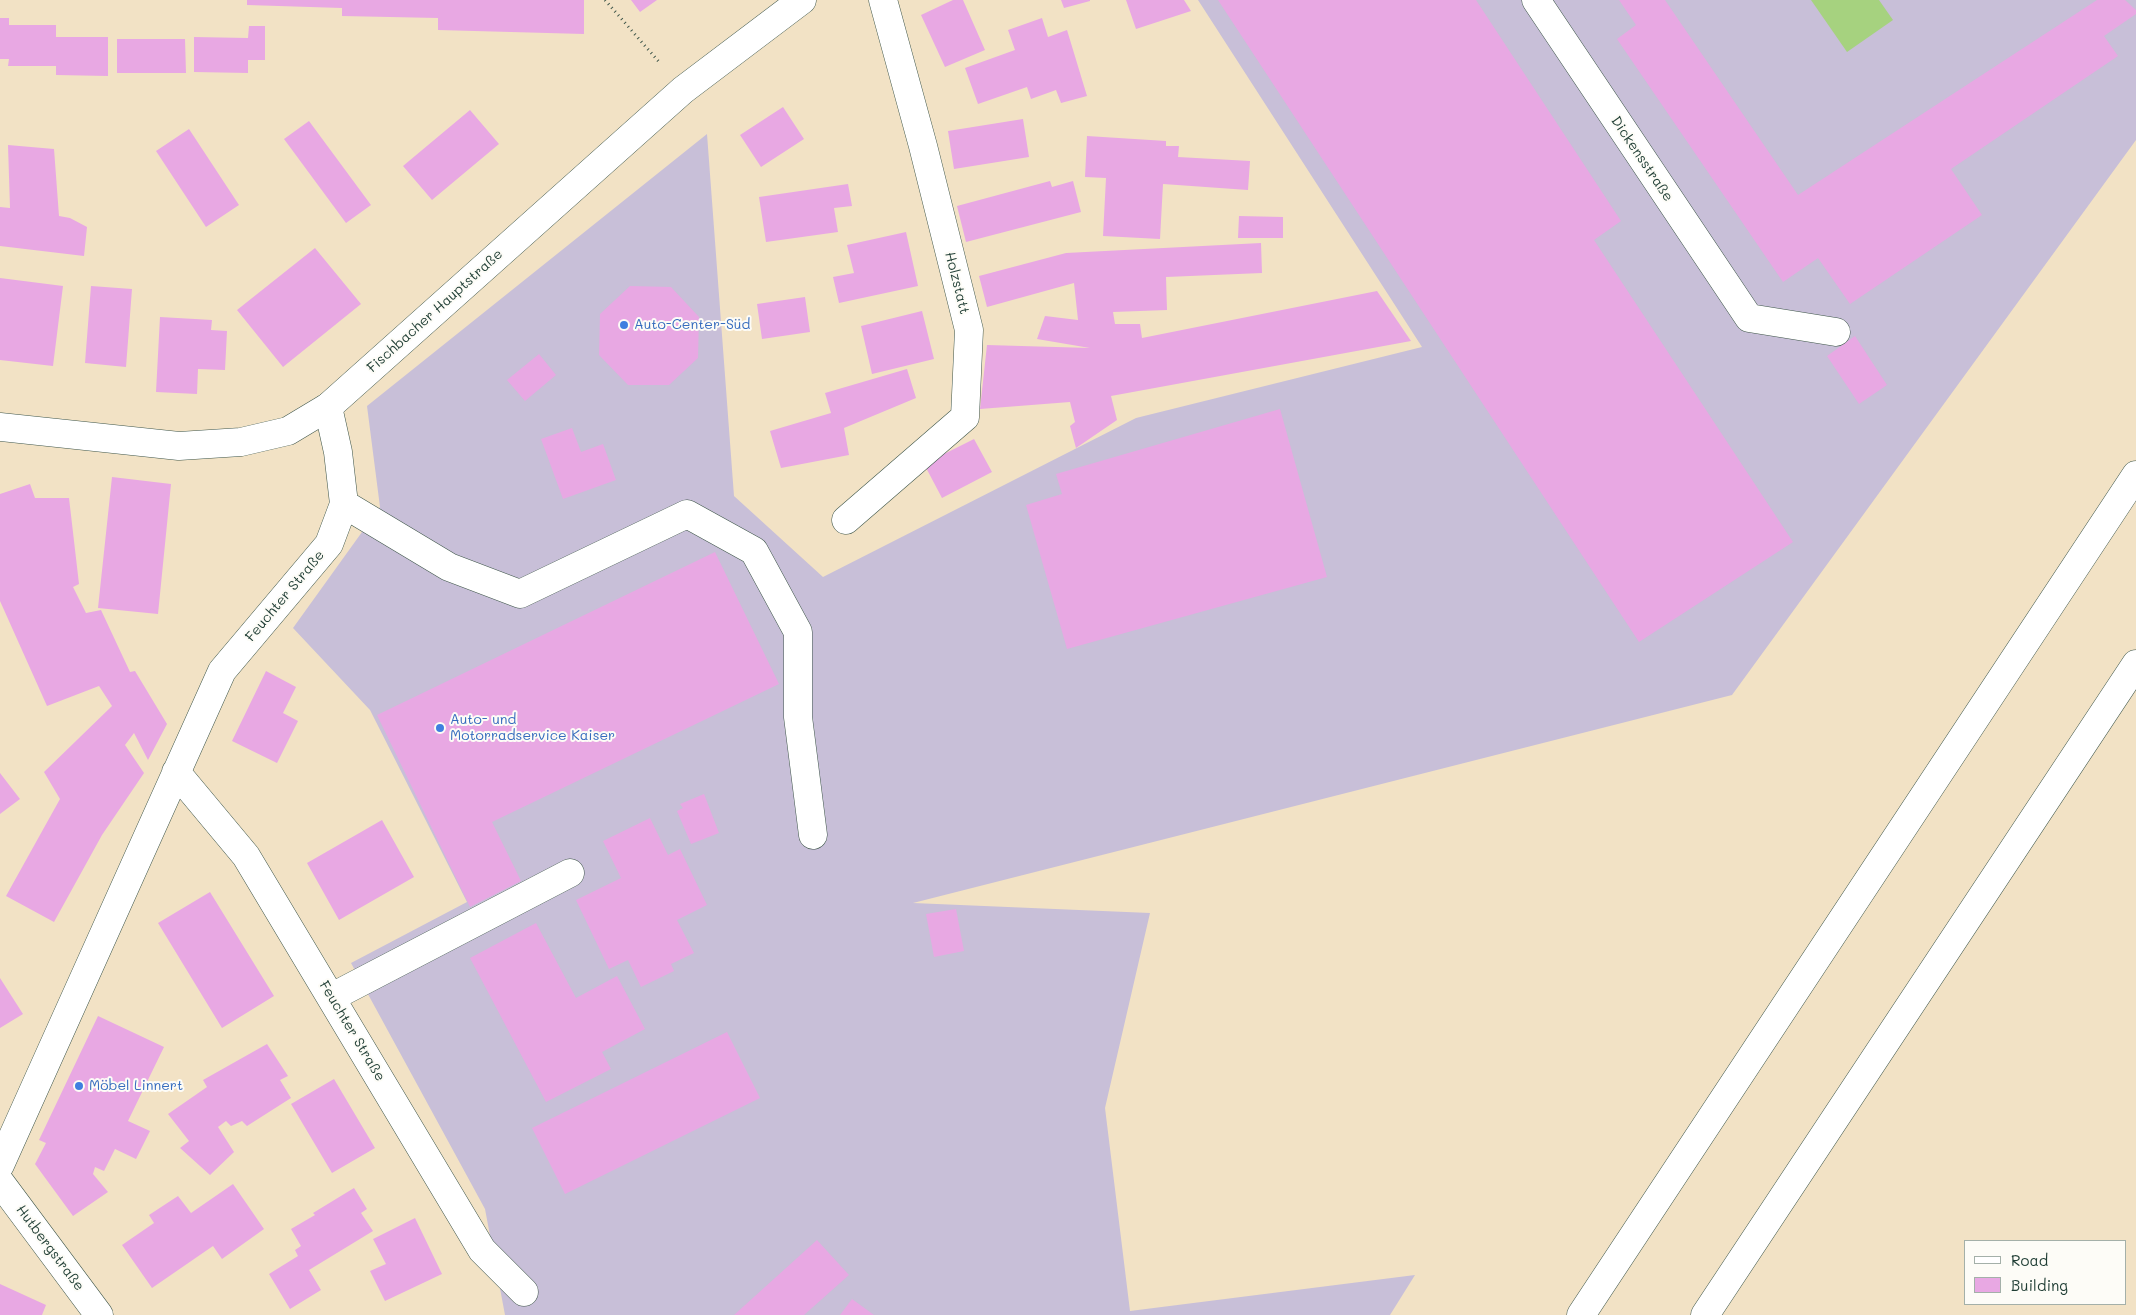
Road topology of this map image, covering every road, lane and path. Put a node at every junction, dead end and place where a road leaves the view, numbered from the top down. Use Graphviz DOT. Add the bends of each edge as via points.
graph roads {
  1 [pos="605,0"];
  2 [pos="802,0"];
  3 [pos="883,0"];
  4 [pos="1536,0"];
  5 [pos="683,90"];
  6 [pos="1836,332"];
  7 [pos="328,407"];
  8 [pos="0,427"];
  9 [pos="2136,475"];
  10 [pos="344,504"];
  11 [pos="846,520"];
  12 [pos="2136,664"];
  13 [pos="176,772"];
  14 [pos="813,835"];
  15 [pos="570,873"];
  16 [pos="332,997"];
  17 [pos="0,1165"];
  18 [pos="0,1182"];
  19 [pos="524,1292"];
  20 [pos="99,1315"];
  21 [pos="1581,1315"];
  22 [pos="1705,1315"];
  1 -- 5 [label="path"];
  2 -- 5 [label="main road, Fischbacher Hauptstraße"];
  3 -- 11 [label="main road, Holzstatt" via="969,330 965,417"];
  4 -- 6 [label="main road, Dickensstraße" via="1749,318"];
  5 -- 7 [label="main road, Fischbacher Hauptstraße"];
  7 -- 8 [label="main road, Fischbacher Hauptstraße" via="288,431 240,442 188,445"];
  7 -- 10 [label="main road, Feuchter Straße" via="338,452"];
  9 -- 21 [label="main road"];
  10 -- 13 [label="main road, Feuchter Straße" via="329,544 222,671"];
  10 -- 14 [label="main road" via="449,567 520,594 687,514 754,551 798,632 798,717"];
  12 -- 22 [label="main road"];
  13 -- 16 [label="main road, Feuchter Straße" via="246,856"];
  13 -- 17 [label="main road, Feuchter Straße"];
  15 -- 16 [label="main road"];
  16 -- 19 [label="main road, Feuchter Straße" via="482,1250"];
  18 -- 20 [label="main road, Hutbergstraße"];
}
